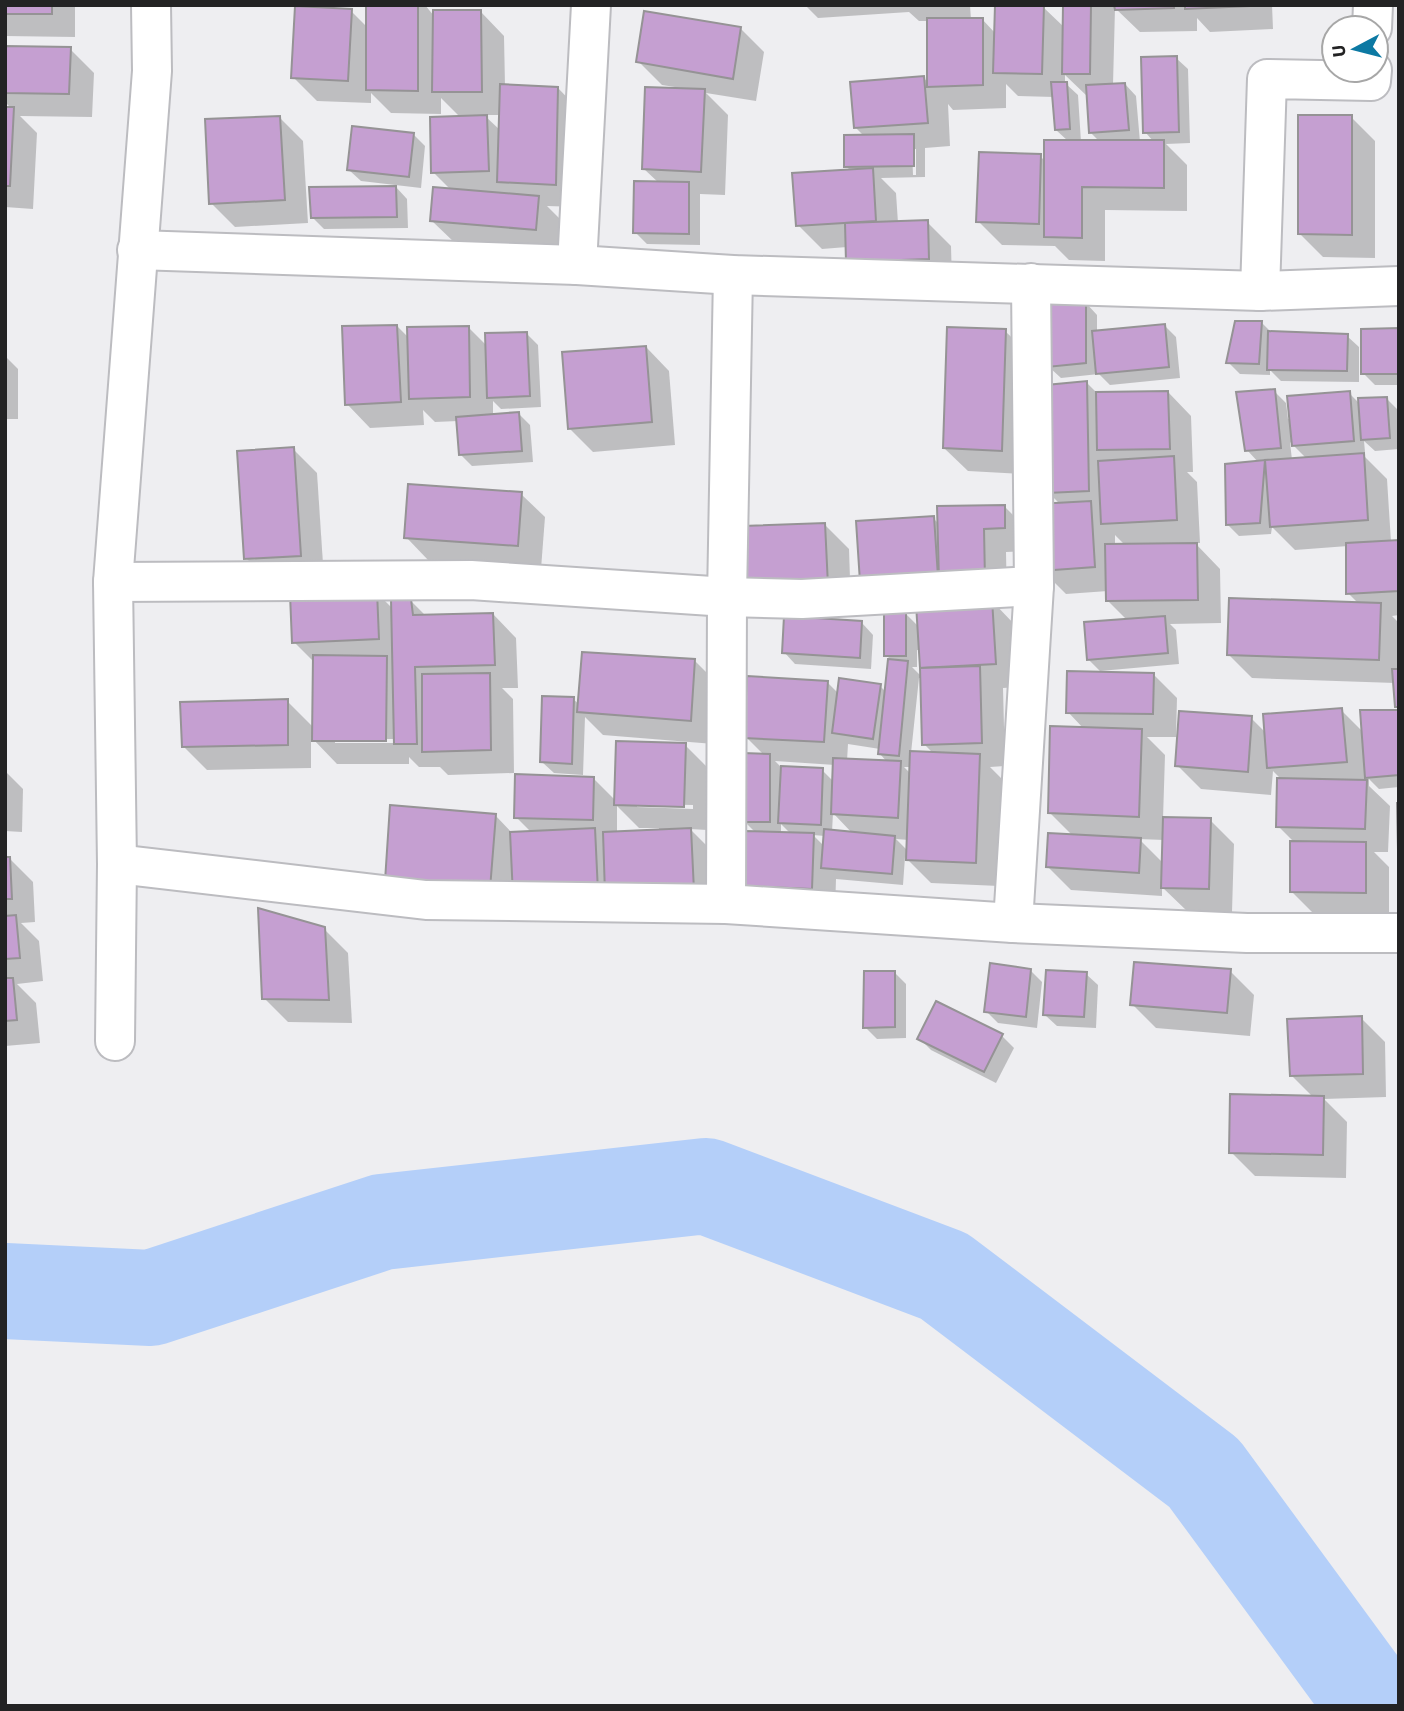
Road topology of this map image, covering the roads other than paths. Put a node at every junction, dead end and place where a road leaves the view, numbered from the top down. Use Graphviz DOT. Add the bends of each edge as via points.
graph roads {
  1 [pos="151,5"];
  2 [pos="591,5"];
  3 [pos="1320,80"];
  4 [pos="138,250"];
  5 [pos="577,265"];
  6 [pos="733,275"];
  7 [pos="1031,283"];
  8 [pos="1399,286"];
  9 [pos="1260,290"];
  10 [pos="113,582"];
  11 [pos="1034,586"];
  12 [pos="727,597"];
  13 [pos="117,864"];
  14 [pos="726,904"];
  15 [pos="1013,923"];
  16 [pos="1399,933"];
  17 [pos="116,1041"];
  1 -- 4 [label="street" via="152,71"];
  2 -- 5 [label="street"];
  3 -- 9 [label="street" via="1267,79"];
  4 -- 5 [label="street"];
  4 -- 10 [label="street"];
  5 -- 6 [label="street"];
  6 -- 7 [label="street"];
  6 -- 12 [label="street"];
  7 -- 9 [label="street"];
  7 -- 11 [label="street"];
  8 -- 9 [label="street"];
  10 -- 12 [label="street" via="471,580"];
  10 -- 13 [label="street"];
  11 -- 12 [label="street" via="802,599"];
  11 -- 15 [label="street"];
  12 -- 14 [label="street"];
  13 -- 14 [label="street" via="426,900"];
  13 -- 17 [label="street"];
  14 -- 15 [label="street"];
  15 -- 16 [label="street" via="1247,933"];
}
